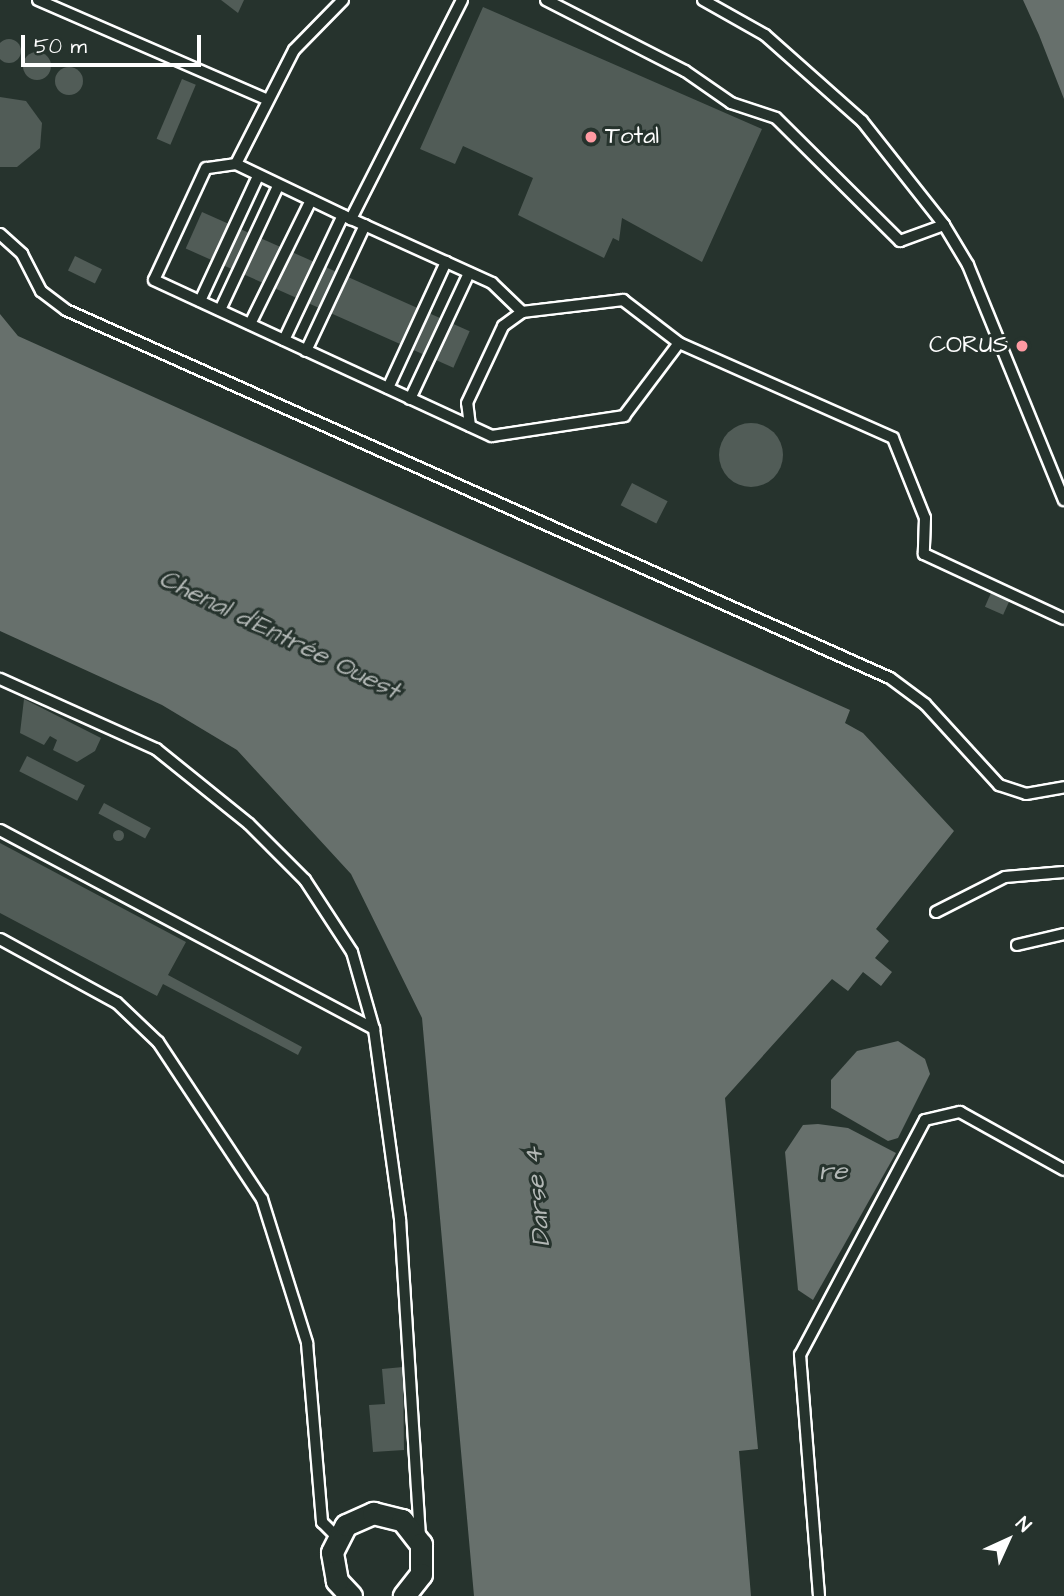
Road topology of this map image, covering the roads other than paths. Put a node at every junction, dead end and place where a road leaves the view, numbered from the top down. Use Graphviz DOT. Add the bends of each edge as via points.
graph roads {
  1 [pos="38,0"];
  2 [pos="343,0"];
  3 [pos="462,0"];
  4 [pos="545,0"];
  5 [pos="703,0"];
  6 [pos="266,99"];
  7 [pos="236,164"];
  8 [pos="258,176"];
  9 [pos="278,186"];
  10 [pos="310,200"];
  11 [pos="347,217"];
  12 [pos="365,225"];
  13 [pos="944,225"];
  14 [pos="0,234"];
  15 [pos="446,262"];
  16 [pos="469,272"];
  17 [pos="200,301"];
  18 [pos="220,310"];
  19 [pos="522,312"];
  20 [pos="250,324"];
  21 [pos="284,340"];
  22 [pos="679,343"];
  23 [pos="306,351"];
  24 [pos="388,388"];
  25 [pos="410,399"];
  26 [pos="470,426"];
  27 [pos="1064,500"];
  28 [pos="1064,619"];
  29 [pos="0,680"];
  30 [pos="1064,787"];
  31 [pos="0,830"];
  32 [pos="1064,872"];
  33 [pos="936,912"];
  34 [pos="1064,934"];
  35 [pos="0,939"];
  36 [pos="1017,945"];
  37 [pos="374,1029"];
  38 [pos="1064,1170"];
  39 [pos="337,1537"];
  40 [pos="421,1544"];
  41 [pos="351,1596"];
  42 [pos="404,1596"];
  43 [pos="819,1596"];
  1 -- 6 [label="lane"];
  2 -- 6 [label="lane" via="294,50"];
  3 -- 11 [label="lane"];
  4 -- 13 [label="lane" via="685,71 731,103 776,118 900,241"];
  5 -- 13 [label="lane" via="765,35 862,121"];
  6 -- 7 [label="lane"];
  7 -- 8 [label="lane"];
  7 -- 17 [label="lane" via="206,168 154,280"];
  8 -- 9 [label="lane"];
  8 -- 17 [label="lane"];
  9 -- 10 [label="lane"];
  9 -- 18 [label="lane"];
  10 -- 11 [label="lane"];
  10 -- 20 [label="lane"];
  11 -- 12 [label="lane"];
  11 -- 21 [label="lane"];
  12 -- 15 [label="lane"];
  12 -- 23 [label="lane"];
  13 -- 27 [label="lane" via="968,265"];
  14 -- 30 [label="lane" via="22,254 41,291 66,310 890,678 925,704 999,785 1026,794"];
  15 -- 16 [label="lane"];
  15 -- 24 [label="lane"];
  16 -- 19 [label="lane" via="492,283"];
  16 -- 25 [label="lane"];
  17 -- 18 [label="lane"];
  18 -- 20 [label="lane"];
  19 -- 22 [label="lane" via="624,300"];
  19 -- 26 [label="lane" via="503,326 467,403"];
  20 -- 21 [label="lane"];
  21 -- 23 [label="lane"];
  22 -- 26 [label="lane" via="624,416 492,436"];
  22 -- 28 [label="lane" via="893,438 925,518 924,554"];
  23 -- 24 [label="lane"];
  24 -- 25 [label="lane"];
  25 -- 26 [label="lane"];
  29 -- 37 [label="lane" via="156,749 249,824 304,880 352,952"];
  31 -- 37 [label="lane"];
  32 -- 33 [label="lane" via="1004,877"];
  34 -- 36 [label="lane"];
  35 -- 39 [label="lane" via="117,1003 158,1042 262,1199 307,1343 322,1522"];
  37 -- 40 [label="lane" via="400,1219"];
  38 -- 43 [label="lane" via="960,1112 925,1120 800,1355"];
  39 -- 40 [label="street" via="373,1513 402,1520"];
  39 -- 41 [label="street" via="332,1567"];
  40 -- 42 [label="street" via="421,1574"];
}
